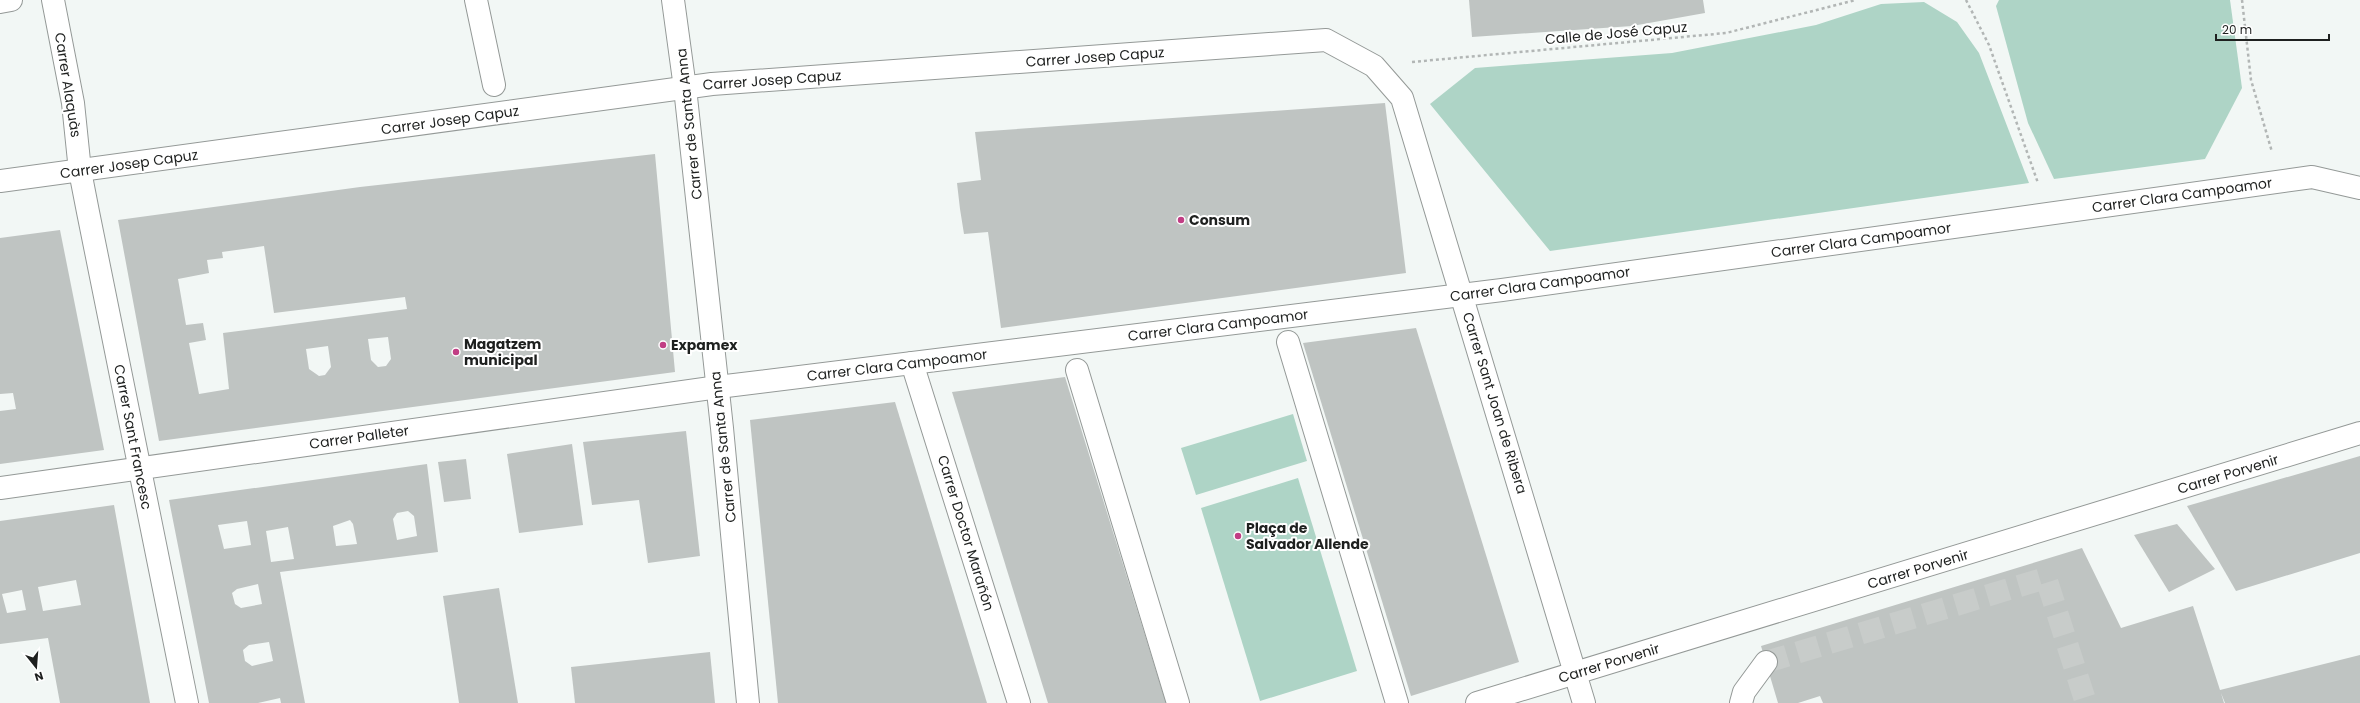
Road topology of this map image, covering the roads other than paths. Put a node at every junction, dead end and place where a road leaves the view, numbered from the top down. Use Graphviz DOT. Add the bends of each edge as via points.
graph roads {
  1 [pos="10,0"];
  2 [pos="54,0"];
  3 [pos="476,0"];
  4 [pos="673,0"];
  5 [pos="0,2"];
  6 [pos="1374,66"];
  7 [pos="494,85"];
  8 [pos="685,88"];
  9 [pos="80,171"];
  10 [pos="0,182"];
  11 [pos="2360,188"];
  12 [pos="1462,294"];
  13 [pos="1288,342"];
  14 [pos="912,363"];
  15 [pos="1077,370"];
  16 [pos="718,387"];
  17 [pos="2360,433"];
  18 [pos="140,467"];
  19 [pos="0,488"];
  20 [pos="1766,662"];
  21 [pos="1575,674"];
  22 [pos="187,703"];
  23 [pos="748,703"];
  24 [pos="1019,703"];
  25 [pos="1178,703"];
  26 [pos="1397,703"];
  27 [pos="1477,703"];
  28 [pos="1584,703"];
  29 [pos="1741,703"];
  1 -- 5 [label="street"];
  2 -- 9 [label="street, Carrer Alaquàs" via="73,103"];
  3 -- 7 [label="street"];
  4 -- 8 [label="street, Carrer de Santa Anna"];
  6 -- 8 [label="street, Carrer Josep Capuz" via="1326,40"];
  6 -- 12 [label="street, Carrer Sant Joan de Ribera" via="1402,98"];
  8 -- 9 [label="street, Carrer Josep Capuz"];
  8 -- 16 [label="street, Carrer de Santa Anna"];
  9 -- 10 [label="street, Carrer Josep Capuz"];
  9 -- 18 [label="street, Carrer Sant Francesc"];
  11 -- 12 [label="street, Carrer Clara Campoamor" via="2312,177"];
  12 -- 14 [label="street, Carrer Clara Campoamor"];
  12 -- 21 [label="street, Carrer Sant Joan de Ribera"];
  13 -- 26 [label="street"];
  14 -- 16 [label="street, Carrer Clara Campoamor"];
  14 -- 24 [label="street, Carrer Doctor Marañón"];
  15 -- 25 [label="street"];
  16 -- 18 [label="street, Carrer Palleter"];
  16 -- 23 [label="street, Carrer de Santa Anna"];
  17 -- 21 [label="street, Carrer Porvenir"];
  18 -- 19 [label="street, Carrer Palleter"];
  18 -- 22 [label="street, Carrer Sant Francesc"];
  20 -- 29 [label="street" via="1744,692"];
  21 -- 27 [label="street, Carrer Porvenir"];
  21 -- 28 [label="street, Carrer Sant Joan de Ribera"];
}
